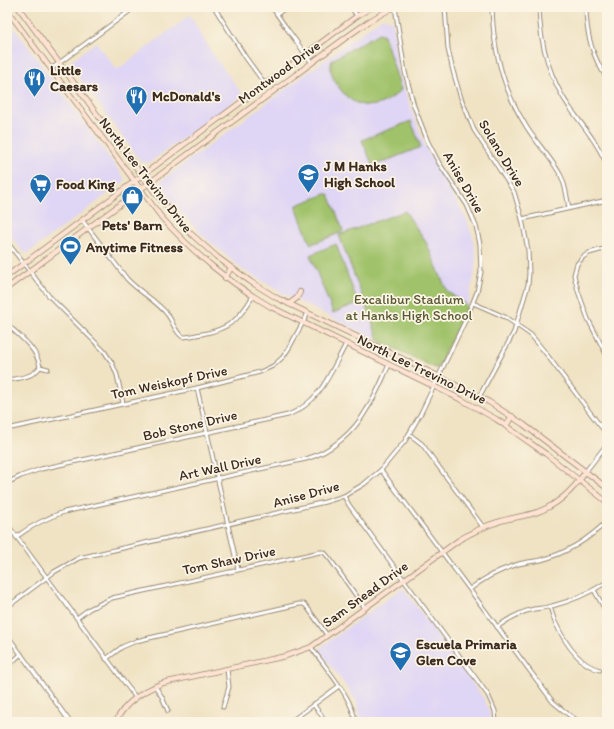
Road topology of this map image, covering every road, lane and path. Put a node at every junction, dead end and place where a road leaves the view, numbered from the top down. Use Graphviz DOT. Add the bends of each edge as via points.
graph roads {
  1 [pos="18,7"];
  2 [pos="135,7"];
  3 [pos="214,7"];
  4 [pos="272,7"];
  5 [pos="287,7"];
  6 [pos="351,7"];
  7 [pos="372,7"];
  8 [pos="394,7"];
  9 [pos="445,7"];
  10 [pos="492,7"];
  11 [pos="539,7"];
  12 [pos="586,7"];
  13 [pos="7,10"];
  14 [pos="277,14"];
  15 [pos="357,16"];
  16 [pos="306,55"];
  17 [pos="60,62"];
  18 [pos="312,63"];
  19 [pos="51,69"];
  20 [pos="607,78"];
  21 [pos="265,84"];
  22 [pos="98,114"];
  23 [pos="223,116"];
  24 [pos="88,120"];
  25 [pos="228,124"];
  26 [pos="607,165"];
  27 [pos="143,176"];
  28 [pos="134,182"];
  29 [pos="148,184"];
  30 [pos="140,189"];
  31 [pos="607,200"];
  32 [pos="569,208"];
  33 [pos="522,219"];
  34 [pos="82,220"];
  35 [pos="88,228"];
  36 [pos="7,242"];
  37 [pos="607,248"];
  38 [pos="24,264"];
  39 [pos="231,268"];
  40 [pos="30,271"];
  41 [pos="7,276"];
  42 [pos="225,278"];
  43 [pos="7,288"];
  44 [pos="300,292"];
  45 [pos="253,296"];
  46 [pos="474,303"];
  47 [pos="289,304"];
  48 [pos="308,313"];
  49 [pos="303,322"];
  50 [pos="516,324"];
  51 [pos="7,325"];
  52 [pos="346,344"];
  53 [pos="607,356"];
  54 [pos="389,365"];
  55 [pos="40,367"];
  56 [pos="48,369"];
  57 [pos="438,376"];
  58 [pos="7,380"];
  59 [pos="433,386"];
  60 [pos="197,388"];
  61 [pos="479,397"];
  62 [pos="123,403"];
  63 [pos="512,416"];
  64 [pos="506,426"];
  65 [pos="7,430"];
  66 [pos="207,432"];
  67 [pos="409,434"];
  68 [pos="607,434"];
  69 [pos="607,444"];
  70 [pos="381,470"];
  71 [pos="586,471"];
  72 [pos="218,478"];
  73 [pos="579,481"];
  74 [pos="7,483"];
  75 [pos="607,488"];
  76 [pos="344,496"];
  77 [pos="607,502"];
  78 [pos="607,521"];
  79 [pos="7,524"];
  80 [pos="228,524"];
  81 [pos="483,527"];
  82 [pos="16,537"];
  83 [pos="442,551"];
  84 [pos="238,569"];
  85 [pos="47,577"];
  86 [pos="403,580"];
  87 [pos="607,582"];
  88 [pos="470,589"];
  89 [pos="594,590"];
  90 [pos="7,607"];
  91 [pos="550,607"];
  92 [pos="365,608"];
  93 [pos="607,613"];
  94 [pos="76,618"];
  95 [pos="497,627"];
  96 [pos="7,635"];
  97 [pos="327,635"];
  98 [pos="311,647"];
  99 [pos="21,654"];
  100 [pos="106,659"];
  101 [pos="7,667"];
  102 [pos="226,669"];
  103 [pos="600,670"];
  104 [pos="155,686"];
  105 [pos="339,686"];
  106 [pos="136,698"];
  107 [pos="314,704"];
  108 [pos="224,708"];
  109 [pos="168,711"];
  110 [pos="322,716"];
  111 [pos="70,722"];
  112 [pos="116,722"];
  113 [pos="290,722"];
  114 [pos="355,722"];
  115 [pos="496,722"];
  116 [pos="580,722"];
  1 -- 17 [label="main road, North Lee Trevino Drive"];
  2 -- 17 [label="street"];
  3 -- 21 [label="street"];
  4 -- 14 [label="street"];
  5 -- 14 [label="street"];
  6 -- 15 [label="street"];
  7 -- 15 [label="main road, Montwood Drive"];
  8 -- 18 [label="main road, Montwood Drive" via="371,20"];
  8 -- 46 [label="street, Anise Drive" via="405,72 418,118 439,163 467,205 478,232 481,262"];
  9 -- 33 [label="street, Solano Drive" via="452,71 461,98 474,130 514,192"];
  10 -- 32 [label="street" via="496,51 508,92 526,127 560,174"];
  11 -- 26 [label="street" via="540,33 550,72 562,96 596,143"];
  12 -- 20 [label="street" via="589,38 596,59"];
  13 -- 19 [label="main road, North Lee Trevino Drive"];
  14 -- 16 [label="street"];
  15 -- 16 [label="main road, Montwood Drive"];
  16 -- 18 [label="street"];
  16 -- 21 [label="main road, Montwood Drive"];
  17 -- 19 [label="street"];
  17 -- 22 [label="main road, North Lee Trevino Drive"];
  18 -- 25 [label="main road, Montwood Drive"];
  19 -- 24 [label="main road, North Lee Trevino Drive"];
  21 -- 23 [label="main road, Montwood Drive"];
  22 -- 24 [label="main road"];
  22 -- 27 [label="main road, North Lee Trevino Drive"];
  23 -- 25 [label="main road"];
  23 -- 27 [label="main road, Montwood Drive"];
  24 -- 28 [label="main road, North Lee Trevino Drive"];
  25 -- 29 [label="main road, Montwood Drive"];
  27 -- 28 [label="main road, Montwood Drive"];
  27 -- 29 [label="main road, North Lee Trevino Drive"];
  28 -- 30 [label="main road, North Lee Trevino Drive"];
  28 -- 34 [label="main road, Montwood Drive"];
  29 -- 30 [label="main road, Montwood Drive"];
  29 -- 39 [label="main road, North Lee Trevino Drive" via="189,232"];
  30 -- 35 [label="main road, Montwood Drive"];
  30 -- 42 [label="main road, North Lee Trevino Drive" via="178,236"];
  31 -- 32 [label="street"];
  32 -- 33 [label="street"];
  33 -- 50 [label="street, Solano Drive" via="529,273 528,286"];
  34 -- 35 [label="street"];
  34 -- 38 [label="main road, Montwood Drive"];
  35 -- 40 [label="main road, Montwood Drive"];
  35 -- 45 [label="street" via="127,279 166,312 183,337 214,332 230,324 239,317"];
  36 -- 38 [label="street"];
  37 -- 53 [label="street" via="582,257 574,275 588,319"];
  38 -- 40 [label="street"];
  38 -- 41 [label="main road, Montwood Drive"];
  39 -- 42 [label="main road"];
  39 -- 47 [label="main road, North Lee Trevino Drive" via="264,291"];
  40 -- 43 [label="main road, Montwood Drive"];
  40 -- 62 [label="street" via="58,306 108,356 117,375"];
  42 -- 45 [label="main road, North Lee Trevino Drive"];
  44 -- 47 [label="main road"];
  45 -- 49 [label="main road, North Lee Trevino Drive"];
  46 -- 50 [label="street"];
  46 -- 57 [label="street, Anise Drive"];
  47 -- 48 [label="main road, North Lee Trevino Drive"];
  48 -- 49 [label="street, Tom Weiskopf Drive"];
  48 -- 57 [label="main road, North Lee Trevino Drive"];
  49 -- 52 [label="main road, North Lee Trevino Drive"];
  49 -- 60 [label="street, Tom Weiskopf Drive" via="283,357 273,366 253,374"];
  50 -- 61 [label="street, Solano Drive" via="507,347"];
  50 -- 68 [label="street" via="537,342"];
  51 -- 55 [label="street" via="33,350"];
  52 -- 54 [label="main road, North Lee Trevino Drive"];
  52 -- 66 [label="street, Bob Stone Drive" via="325,384 302,408 288,415"];
  54 -- 59 [label="main road, North Lee Trevino Drive"];
  54 -- 72 [label="street, Art Wall Drive" via="367,409 352,430 329,449 306,459"];
  55 -- 56 [label="street"];
  55 -- 58 [label="street" via="31,375"];
  57 -- 59 [label="street, Anise Drive"];
  57 -- 61 [label="main road, North Lee Trevino Drive"];
  59 -- 64 [label="main road, North Lee Trevino Drive"];
  59 -- 67 [label="street, Anise Drive"];
  60 -- 62 [label="street, Tom Weiskopf Drive"];
  60 -- 66 [label="street"];
  61 -- 63 [label="main road, North Lee Trevino Drive"];
  62 -- 65 [label="street, Tom Weiskopf Drive"];
  63 -- 64 [label="main road"];
  63 -- 71 [label="main road, North Lee Trevino Drive"];
  64 -- 73 [label="main road, North Lee Trevino Drive"];
  66 -- 72 [label="street"];
  66 -- 74 [label="street, Bob Stone Drive" via="41,469"];
  67 -- 70 [label="street, Anise Drive"];
  67 -- 81 [label="street" via="422,444"];
  69 -- 71 [label="street, Sam Snead Drive"];
  70 -- 76 [label="street, Anise Drive"];
  70 -- 83 [label="street"];
  71 -- 73 [label="main road, Sam Snead Drive"];
  71 -- 75 [label="main road, North Lee Trevino Drive"];
  72 -- 80 [label="street"];
  72 -- 82 [label="street, Art Wall Drive" via="64,512 39,522"];
  73 -- 77 [label="main road, North Lee Trevino Drive"];
  73 -- 81 [label="main road, Sam Snead Drive" via="565,496 541,511"];
  76 -- 80 [label="street, Anise Drive"];
  76 -- 86 [label="street"];
  78 -- 88 [label="street" via="590,537 568,550 545,559 515,565 488,577"];
  79 -- 82 [label="street"];
  80 -- 84 [label="street"];
  80 -- 85 [label="street, Anise Drive" via="85,556"];
  81 -- 83 [label="main road, Sam Snead Drive"];
  82 -- 85 [label="street"];
  83 -- 86 [label="main road, Sam Snead Drive"];
  83 -- 88 [label="street"];
  84 -- 92 [label="street, Tom Shaw Drive" via="324,552"];
  84 -- 94 [label="street, Tom Shaw Drive" via="112,598"];
  85 -- 90 [label="street, Anise Drive"];
  85 -- 94 [label="street"];
  86 -- 92 [label="main road, Sam Snead Drive"];
  86 -- 115 [label="street" via="488,696 495,711"];
  87 -- 89 [label="street"];
  88 -- 95 [label="street"];
  89 -- 91 [label="street"];
  89 -- 93 [label="street"];
  91 -- 95 [label="street" via="520,614"];
  91 -- 103 [label="street" via="558,628 578,658"];
  92 -- 97 [label="main road, Sam Snead Drive"];
  94 -- 100 [label="street"];
  95 -- 116 [label="street" via="553,702 568,716"];
  96 -- 99 [label="street"];
  97 -- 98 [label="main road, Sam Snead Drive"];
  97 -- 100 [label="street" via="307,607 299,604 136,641 122,647"];
  98 -- 102 [label="main road, Sam Snead Drive" via="286,656"];
  98 -- 105 [label="street"];
  99 -- 101 [label="street"];
  99 -- 111 [label="street"];
  100 -- 106 [label="street"];
  102 -- 104 [label="main road, Sam Snead Drive"];
  102 -- 108 [label="street" via="229,687"];
  104 -- 106 [label="main road, Sam Snead Drive"];
  104 -- 109 [label="street"];
  105 -- 107 [label="street"];
  105 -- 114 [label="street" via="353,710"];
  106 -- 112 [label="main road, Sam Snead Drive"];
  107 -- 110 [label="street"];
  107 -- 113 [label="street"];
}
